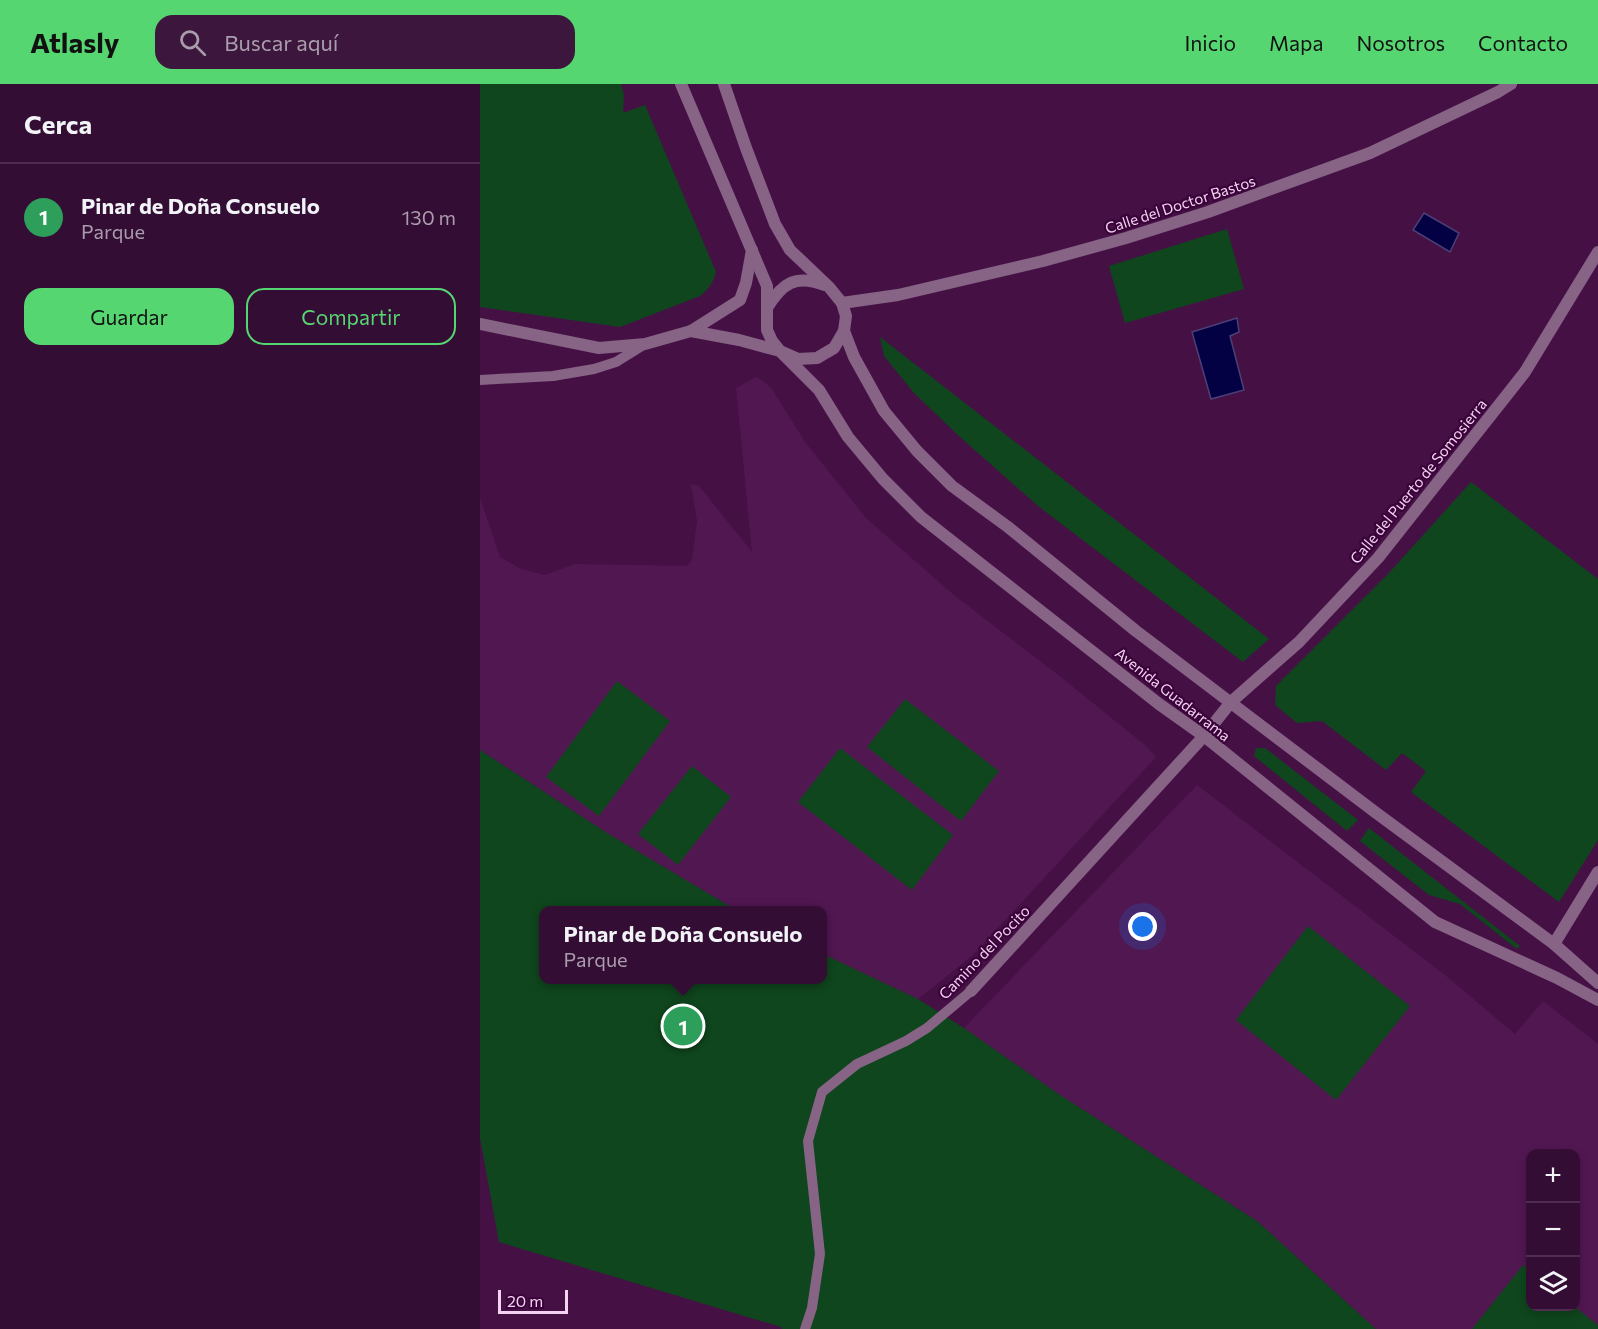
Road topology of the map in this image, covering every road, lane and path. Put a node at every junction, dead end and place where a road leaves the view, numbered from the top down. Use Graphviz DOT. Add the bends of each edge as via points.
graph roads {
  1 [pos="681,84"];
  2 [pos="724,84"];
  3 [pos="1511,84"];
  4 [pos="1498,88"];
  5 [pos="752,250"];
  6 [pos="1598,252"];
  7 [pos="1594,267"];
  8 [pos="829,287"];
  9 [pos="842,303"];
  10 [pos="767,309"];
  11 [pos="480,324"];
  12 [pos="691,331"];
  13 [pos="844,331"];
  14 [pos="645,344"];
  15 [pos="780,351"];
  16 [pos="480,380"];
  17 [pos="1231,702"];
  18 [pos="1204,736"];
  19 [pos="1598,872"];
  20 [pos="1554,944"];
  21 [pos="1598,983"];
  22 [pos="971,991"];
  23 [pos="1598,999"];
  24 [pos="804,1329"];
  1 -- 5 [label="street"];
  2 -- 8 [label="street" via="775,224 790,250"];
  3 -- 4 [label="street, Calle del Doctor Bastos"];
  4 -- 9 [label="street, Calle del Doctor Bastos" via="1370,153 1208,212 1043,261 898,295"];
  5 -- 10 [label="street" via="767,286"];
  5 -- 12 [label="street" via="740,300"];
  6 -- 7 [label="street, Calle del Puerto de Somosierra"];
  7 -- 17 [label="street, Calle del Puerto de Somosierra" via="1525,372 1378,558 1299,642"];
  8 -- 9 [label="street"];
  8 -- 10 [label="street" via="811,280 792,282 777,292"];
  9 -- 13 [label="street" via="846,316"];
  10 -- 15 [label="street" via="767,330"];
  11 -- 14 [label="street" via="599,348"];
  12 -- 14 [label="street"];
  12 -- 15 [label="street"];
  13 -- 15 [label="street" via="834,348 817,358 798,359"];
  13 -- 17 [label="street, Avenida Guadarrama" via="884,411 952,486"];
  14 -- 16 [label="lane" via="616,362 594,369 553,376"];
  15 -- 18 [label="street, Avenida Guadarrama" via="819,390 848,437 921,517"];
  17 -- 18 [label="street, Camino del Pocito"];
  17 -- 20 [label="street, Avenida Guadarrama"];
  18 -- 22 [label="street, Camino del Pocito"];
  18 -- 23 [label="street, Avenida Guadarrama" via="1435,922"];
  19 -- 20 [label="street"];
  20 -- 21 [label="street, Avenida Guadarrama"];
  22 -- 24 [label="lane, Camino del Pocito" via="927,1028 857,1064 822,1092 808,1141 820,1254 812,1308"];
}
